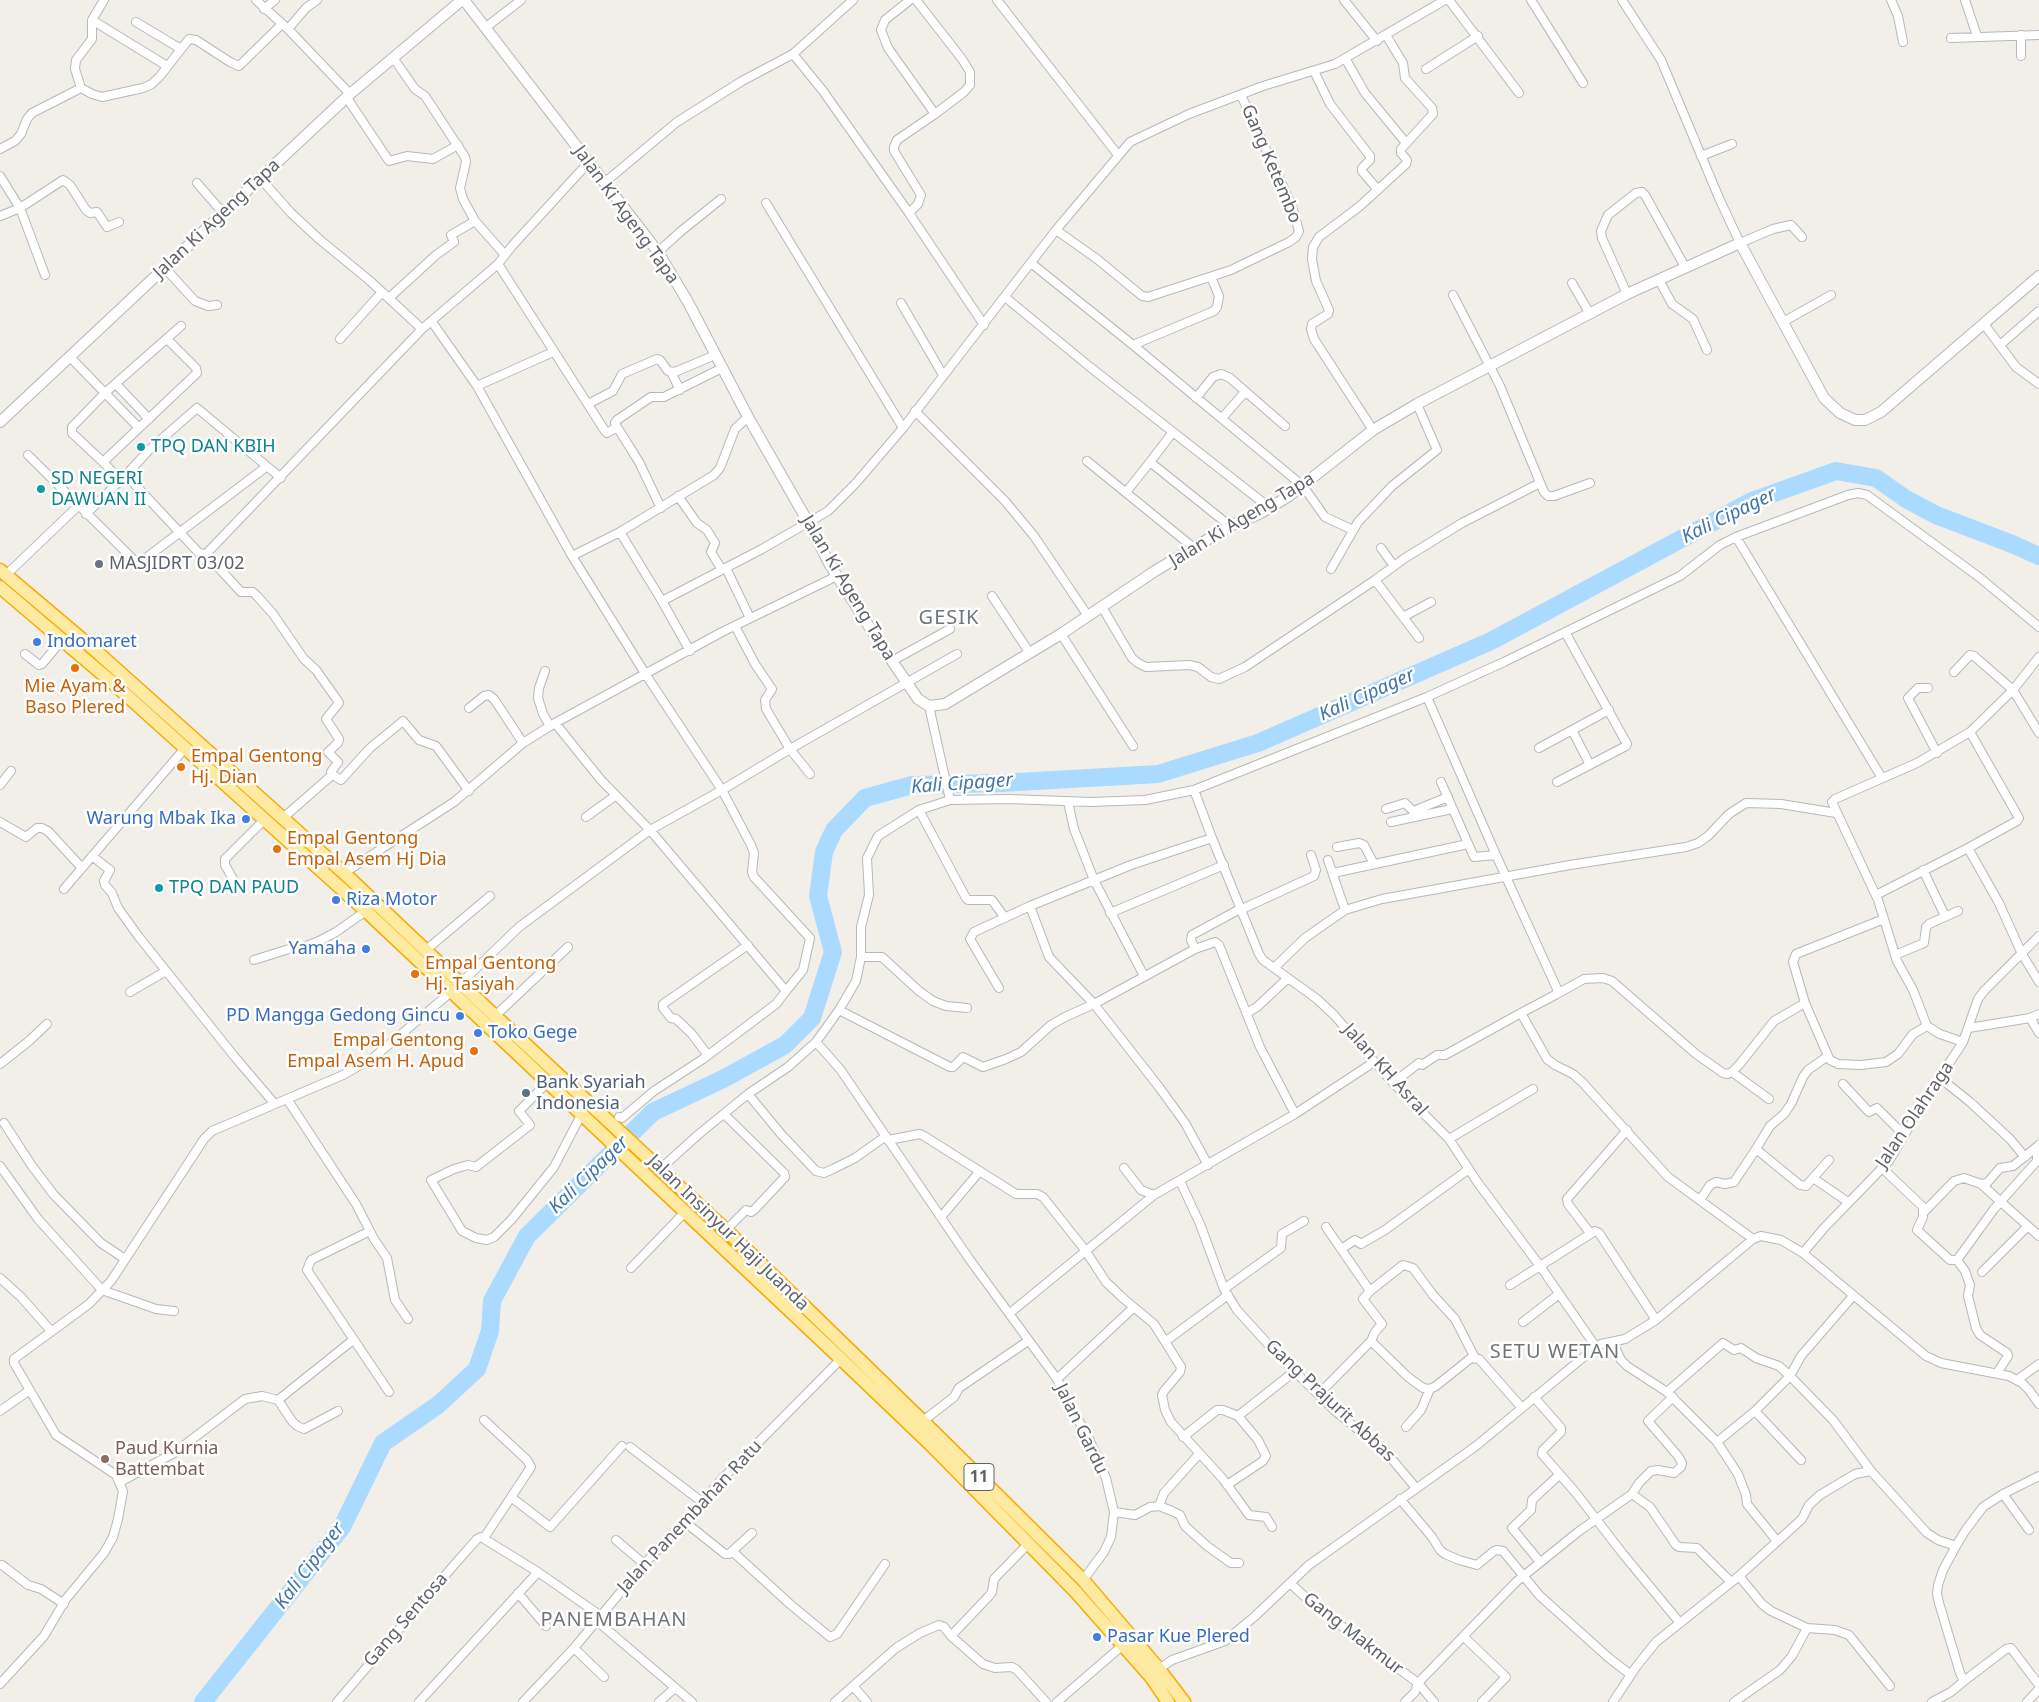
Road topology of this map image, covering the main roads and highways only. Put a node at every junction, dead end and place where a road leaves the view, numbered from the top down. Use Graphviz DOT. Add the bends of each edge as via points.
graph roads {
  1 [pos="3,573"];
  2 [pos="0,587"];
  3 [pos="96,651"];
  4 [pos="87,661"];
  5 [pos="122,674"];
  6 [pos="114,684"];
  7 [pos="756,1270"];
  8 [pos="935,1441"];
  9 [pos="1167,1702"];
  10 [pos="1184,1702"];
  1 -- 3 [label="highway, Jalan Insinyur Haji Juanda / 11"];
  2 -- 4 [label="highway, Jalan Insinyur Haji Juanda / 11"];
  3 -- 4 [label="highway"];
  3 -- 5 [label="highway, Jalan Insinyur Haji Juanda / 11"];
  4 -- 6 [label="highway, Jalan Insinyur Haji Juanda / 11"];
  5 -- 6 [label="highway"];
  5 -- 7 [label="highway, Jalan Insinyur Haji Juanda / 11" via="344,873 495,1016 613,1118 644,1154 726,1230"];
  6 -- 7 [label="highway, Jalan Insinyur Haji Juanda / 11" via="366,911 685,1212"];
  7 -- 8 [label="highway, Jalan Insinyur Haji Juanda / 11" via="841,1359"];
  7 -- 8 [label="highway, Jalan Insinyur Haji Juanda / 11" via="923,1421"];
  8 -- 9 [label="highway, Jalan Insinyur Haji Juanda / 11" via="1075,1591"];
  8 -- 10 [label="highway, Jalan Insinyur Haji Juanda / 11" via="1083,1580"];
}
